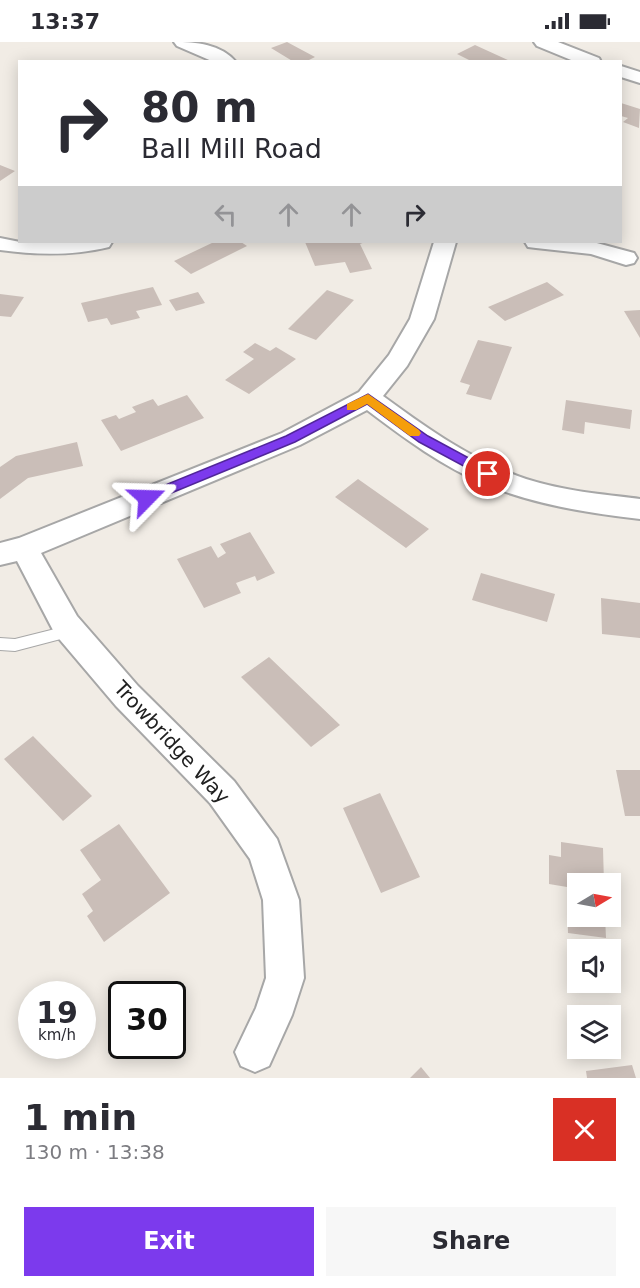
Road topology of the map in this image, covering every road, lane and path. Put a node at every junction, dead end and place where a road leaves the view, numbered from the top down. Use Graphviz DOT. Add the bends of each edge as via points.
graph roads {
  1 [pos="183,42"];
  2 [pos="543,42"];
  3 [pos="224,60"];
  4 [pos="588,60"];
  5 [pos="622,71"];
  6 [pos="640,78"];
  7 [pos="97,243"];
  8 [pos="445,243"];
  9 [pos="546,243"];
  10 [pos="0,244"];
  11 [pos="626,258"];
  12 [pos="368,398"];
  13 [pos="640,509"];
  14 [pos="12,551"];
  15 [pos="71,632"];
  16 [pos="0,644"];
  17 [pos="255,1052"];
  1 -- 3 [label="street"];
  2 -- 4 [label="street"];
  5 -- 6 [label="street"];
  7 -- 10 [label="street" via="74,249"];
  8 -- 12 [label="street" via="422,319 398,360"];
  9 -- 11 [label="street" via="593,248"];
  12 -- 13 [label="street" via="424,439 473,468 518,486 587,503"];
  12 -- 14 [label="street" via="291,439"];
  14 -- 15 [label="street, Trowbridge Way"];
  15 -- 16 [label="lane" via="15,645"];
  15 -- 17 [label="street, Trowbridge Way" via="222,792 265,851 281,900 285,978"];
}
